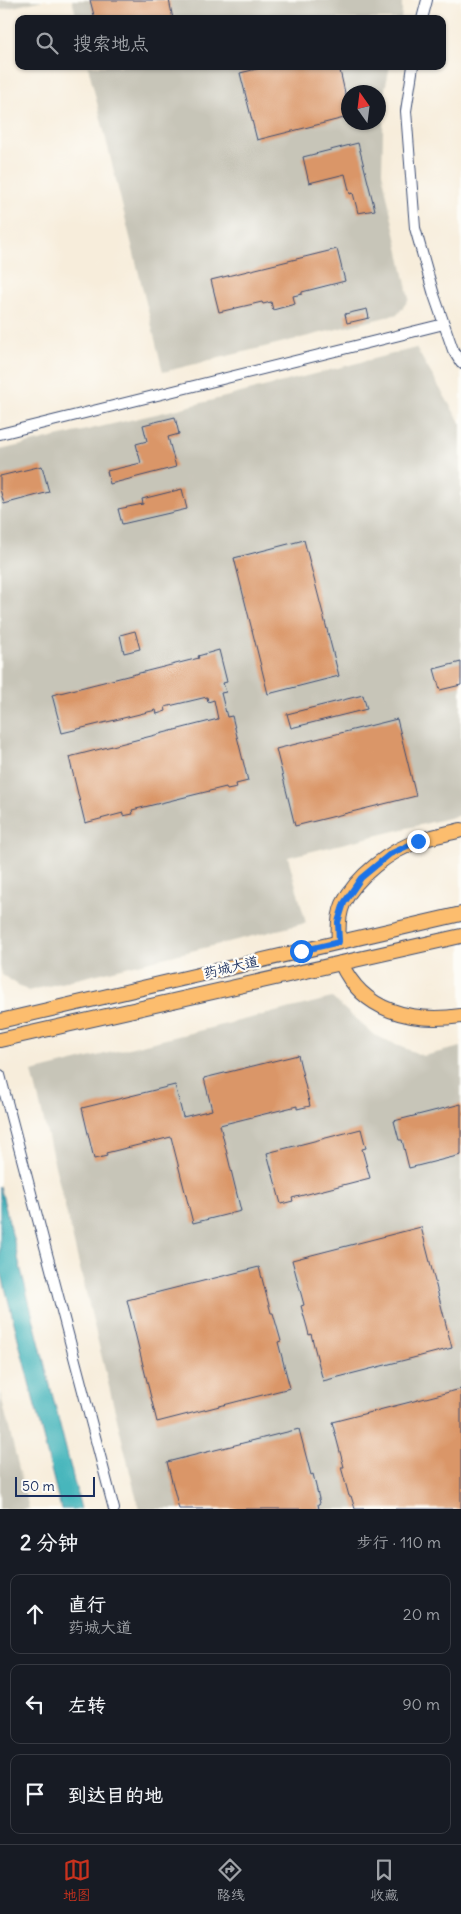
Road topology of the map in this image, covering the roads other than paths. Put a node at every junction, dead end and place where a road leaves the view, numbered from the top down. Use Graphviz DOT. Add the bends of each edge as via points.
graph roads {
  1 [pos="427,0"];
  2 [pos="423,15"];
  3 [pos="412,70"];
  4 [pos="444,324"];
  5 [pos="461,363"];
  6 [pos="0,434"];
  7 [pos="461,830"];
  8 [pos="461,914"];
  9 [pos="461,936"];
  10 [pos="339,942"];
  11 [pos="341,963"];
  12 [pos="461,1016"];
  13 [pos="0,1020"];
  14 [pos="0,1040"];
  15 [pos="0,1074"];
  16 [pos="114,1509"];
  1 -- 2 [label="street"];
  3 -- 4 [label="street" via="406,111 415,228"];
  4 -- 5 [label="street"];
  4 -- 6 [label="street"];
  7 -- 10 [label="main road" via="418,841 390,854 361,878 344,903 338,922"];
  8 -- 10 [label="main road, 药城大道"];
  9 -- 11 [label="main road, 药城大道"];
  10 -- 13 [label="main road, 药城大道"];
  11 -- 12 [label="main road" via="347,978 374,1003 418,1018"];
  11 -- 14 [label="main road, 药城大道"];
  15 -- 16 [label="street"];
}
